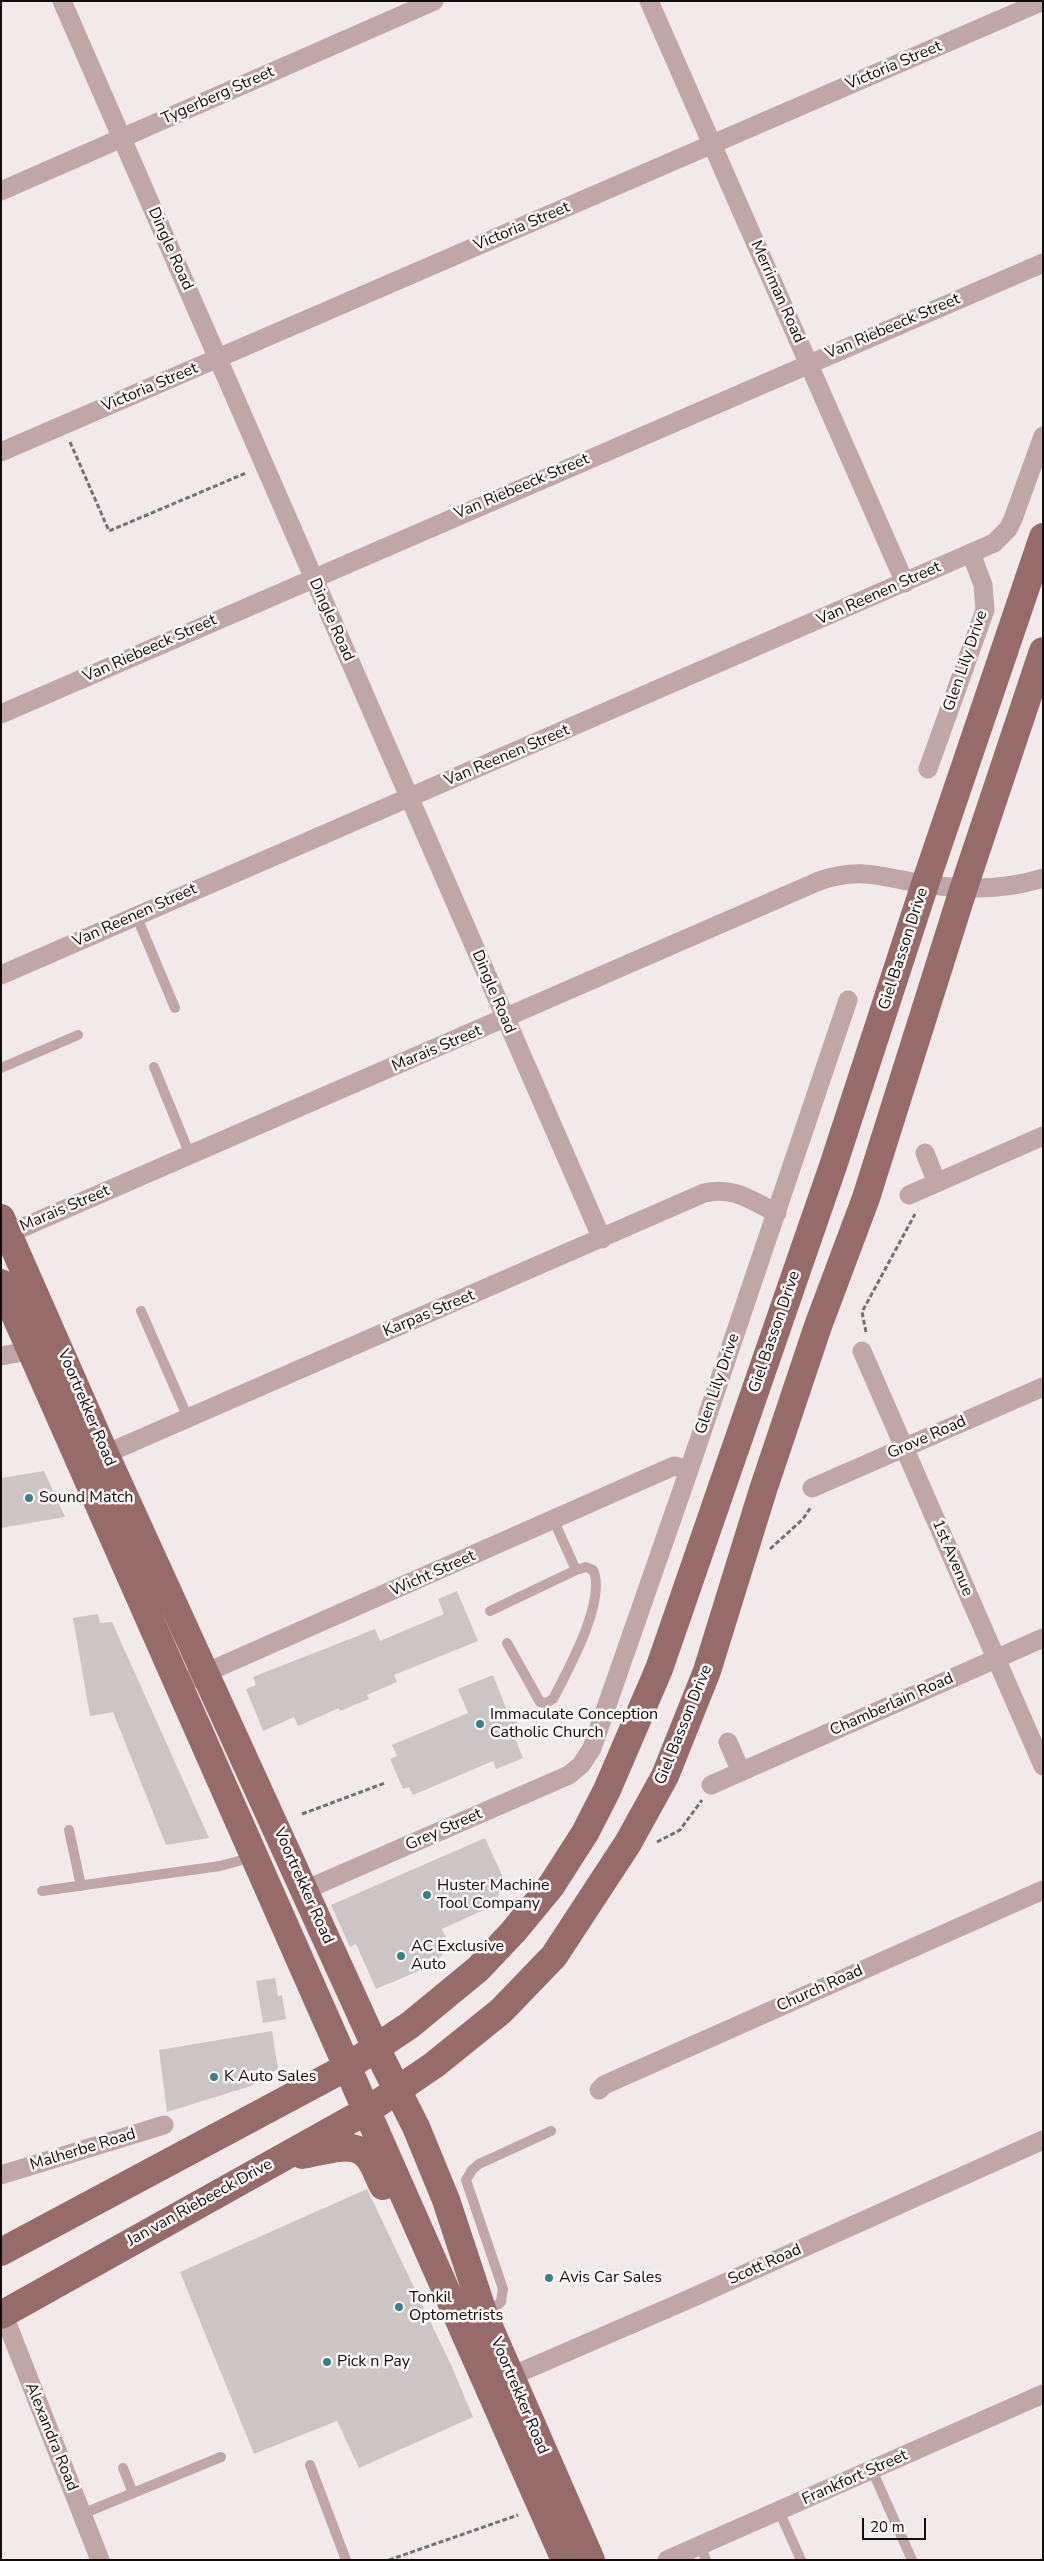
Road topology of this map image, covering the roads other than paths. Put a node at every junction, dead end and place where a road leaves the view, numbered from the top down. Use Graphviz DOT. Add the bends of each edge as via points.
graph roads {
  1 [pos="62,1"];
  2 [pos="434,1"];
  3 [pos="649,1"];
  4 [pos="1043,1"];
  5 [pos="122,138"];
  6 [pos="712,144"];
  7 [pos="1,191"];
  8 [pos="1043,263"];
  9 [pos="218,358"];
  10 [pos="808,363"];
  11 [pos="1043,436"];
  12 [pos="1,452"];
  13 [pos="1043,537"];
  14 [pos="971,552"];
  15 [pos="313,578"];
  16 [pos="905,583"];
  17 [pos="1043,651"];
  18 [pos="1,714"];
  19 [pos="928,769"];
  20 [pos="410,798"];
  21 [pos="1043,878"];
  22 [pos="925,884"];
  23 [pos="964,888"];
  24 [pos="136,915"];
  25 [pos="1,975"];
  26 [pos="848,1000"];
  27 [pos="175,1008"];
  28 [pos="505,1019"];
  29 [pos="78,1035"];
  30 [pos="154,1067"];
  31 [pos="1,1068"];
  32 [pos="1043,1136"];
  33 [pos="925,1154"];
  34 [pos="190,1155"];
  35 [pos="937,1183"];
  36 [pos="913,1203"];
  37 [pos="777,1213"];
  38 [pos="4,1230"];
  39 [pos="602,1239"];
  40 [pos="1,1284"];
  41 [pos="141,1311"];
  42 [pos="56,1340"];
  43 [pos="866,1345"];
  44 [pos="30,1351"];
  45 [pos="1,1356"];
  46 [pos="1043,1387"];
  47 [pos="188,1418"];
  48 [pos="904,1448"];
  49 [pos="93,1460"];
  50 [pos="689,1470"];
  51 [pos="814,1494"];
  52 [pos="554,1521"];
  53 [pos="576,1570"];
  54 [pos="490,1611"];
  55 [pos="1043,1638"];
  56 [pos="507,1644"];
  57 [pos="995,1658"];
  58 [pos="205,1673"];
  59 [pos="178,1685"];
  60 [pos="728,1742"];
  61 [pos="580,1766"];
  62 [pos="1043,1766"];
  63 [pos="741,1772"];
  64 [pos="710,1791"];
  65 [pos="70,1830"];
  66 [pos="254,1857"];
  67 [pos="81,1886"];
  68 [pos="304,1890"];
  69 [pos="1043,1890"];
  70 [pos="42,1891"];
  71 [pos="376,2048"];
  72 [pos="347,2066"];
  73 [pos="397,2089"];
  74 [pos="599,2090"];
  75 [pos="368,2110"];
  76 [pos="164,2125"];
  77 [pos="550,2131"];
  78 [pos="1043,2140"];
  79 [pos="279,2159"];
  80 [pos="1,2176"];
  81 [pos="1,2252"];
  82 [pos="436,2268"];
  83 [pos="2,2312"];
  84 [pos="484,2315"];
  85 [pos="498,2382"];
  86 [pos="1043,2394"];
  87 [pos="221,2457"];
  88 [pos="310,2465"];
  89 [pos="123,2468"];
  90 [pos="872,2470"];
  91 [pos="133,2493"];
  92 [pos="779,2511"];
  93 [pos="82,2514"];
  94 [pos="703,2552"];
  95 [pos="100,2560"];
  96 [pos="346,2560"];
  97 [pos="565,2560"];
  98 [pos="591,2560"];
  99 [pos="666,2560"];
  100 [pos="801,2560"];
  101 [pos="912,2560"];
  1 -- 5 [label="street, Dingle Road"];
  2 -- 5 [label="street, Tygerberg Street"];
  3 -- 6 [label="street, Merriman Road"];
  4 -- 6 [label="street, Victoria Street"];
  5 -- 7 [label="street, Tygerberg Street"];
  5 -- 9 [label="street, Dingle Road"];
  6 -- 9 [label="street, Victoria Street"];
  6 -- 10 [label="street, Merriman Road"];
  8 -- 10 [label="street, Van Riebeeck Street"];
  9 -- 12 [label="street, Victoria Street"];
  9 -- 15 [label="street, Dingle Road"];
  10 -- 15 [label="street, Van Riebeeck Street"];
  10 -- 16 [label="street, Merriman Road"];
  11 -- 14 [label="street, Van Reenen Street" via="1008,529 994,543"];
  13 -- 22 [label="main road, Giel Basson Drive"];
  14 -- 16 [label="street, Van Reenen Street"];
  14 -- 19 [label="street, Glen Lily Drive" via="983,585 985,610"];
  15 -- 18 [label="street, Van Riebeeck Street"];
  15 -- 20 [label="street, Dingle Road"];
  16 -- 20 [label="street, Van Reenen Street"];
  17 -- 23 [label="main road, Giel Basson Drive"];
  20 -- 24 [label="street, Van Reenen Street"];
  20 -- 28 [label="street, Dingle Road"];
  21 -- 23 [label="street, Marais Street" via="1001,888"];
  22 -- 23 [label="street, Marais Street"];
  22 -- 28 [label="street, Marais Street" via="863,872 833,876"];
  22 -- 71 [label="main road, Giel Basson Drive" via="834,1166 659,1670 607,1790 585,1833 551,1886 513,1932 478,1969 410,2025"];
  23 -- 73 [label="main road, Giel Basson Drive" via="866,1198 806,1362 707,1671 665,1776 628,1843 554,1956 477,2032"];
  24 -- 25 [label="street, Van Reenen Street"];
  24 -- 27 [label="lane"];
  26 -- 37 [label="street, Glen Lily Drive"];
  28 -- 34 [label="street, Marais Street"];
  28 -- 39 [label="street, Dingle Road"];
  29 -- 31 [label="lane"];
  30 -- 34 [label="lane"];
  32 -- 35 [label="street"];
  33 -- 35 [label="street"];
  34 -- 38 [label="street, Marais Street"];
  35 -- 36 [label="street"];
  37 -- 39 [label="street, Karpas Street" via="733,1192 720,1190 704,1193"];
  37 -- 50 [label="street, Glen Lily Drive"];
  38 -- 42 [label="main road, Voortrekker Road"];
  39 -- 47 [label="street, Karpas Street"];
  40 -- 44 [label="main road, Voortrekker Road"];
  41 -- 47 [label="lane"];
  42 -- 44 [label="street"];
  42 -- 49 [label="main road, Voortrekker Road"];
  43 -- 48 [label="street, 1st Avenue"];
  44 -- 45 [label="street"];
  44 -- 49 [label="main road, Voortrekker Road"];
  46 -- 48 [label="street, Grove Road"];
  47 -- 49 [label="street, Karpas Street"];
  48 -- 51 [label="street, Grove Road"];
  48 -- 57 [label="street, 1st Avenue"];
  49 -- 58 [label="main road, Voortrekker Road"];
  49 -- 59 [label="main road, Voortrekker Road"];
  50 -- 52 [label="street, Wicht Street" via="674,1466"];
  50 -- 61 [label="street, Glen Lily Drive" via="592,1748"];
  52 -- 53 [label="lane"];
  52 -- 58 [label="street, Wicht Street"];
  53 -- 54 [label="lane"];
  53 -- 56 [label="lane" via="586,1567 593,1570 597,1587 576,1652 553,1698 546,1703 540,1702 533,1694"];
  55 -- 57 [label="street, Chamberlain Road"];
  57 -- 62 [label="street, 1st Avenue"];
  57 -- 63 [label="street, Chamberlain Road"];
  58 -- 59 [label="street, Wicht Street"];
  58 -- 68 [label="main road, Voortrekker Road"];
  59 -- 66 [label="main road, Voortrekker Road"];
  60 -- 63 [label="street"];
  61 -- 68 [label="street, Grey Street" via="569,1775"];
  63 -- 64 [label="street, Chamberlain Road"];
  65 -- 67 [label="lane"];
  66 -- 67 [label="lane" via="220,1866"];
  66 -- 72 [label="main road, Voortrekker Road"];
  67 -- 70 [label="lane"];
  68 -- 71 [label="main road, Voortrekker Road"];
  69 -- 74 [label="street, Church Road" via="604,2084"];
  71 -- 72 [label="main road"];
  71 -- 73 [label="main road, Voortrekker Road"];
  72 -- 75 [label="main road, Voortrekker Road"];
  72 -- 81 [label="main road"];
  73 -- 75 [label="main road, Jan van Riebeeck Drive"];
  73 -- 84 [label="main road, Voortrekker Road" via="446,2200"];
  75 -- 79 [label="main road, Jan van Riebeeck Drive"];
  75 -- 82 [label="main road, Voortrekker Road"];
  76 -- 80 [label="street, Malherbe Road"];
  77 -- 84 [label="lane" via="479,2164 466,2180 503,2289 501,2302"];
  78 -- 85 [label="street, Scott Road"];
  79 -- 82 [label="main road" via="345,2147 367,2156 404,2230"];
  79 -- 83 [label="main road, Jan van Riebeeck Drive"];
  82 -- 85 [label="main road, Voortrekker Road"];
  83 -- 93 [label="street, Alexandra Road"];
  84 -- 85 [label="main road, Voortrekker Road"];
  85 -- 97 [label="main road, Voortrekker Road"];
  85 -- 98 [label="main road, Voortrekker Road"];
  86 -- 90 [label="street, Frankfort Street"];
  87 -- 91 [label="lane"];
  88 -- 96 [label="lane"];
  89 -- 91 [label="lane"];
  90 -- 92 [label="street, Frankfort Street"];
  90 -- 101 [label="lane"];
  91 -- 93 [label="lane"];
  92 -- 94 [label="street, Frankfort Street"];
  92 -- 100 [label="lane"];
  93 -- 95 [label="street, Alexandra Road"];
  94 -- 99 [label="street, Frankfort Street"];
}
